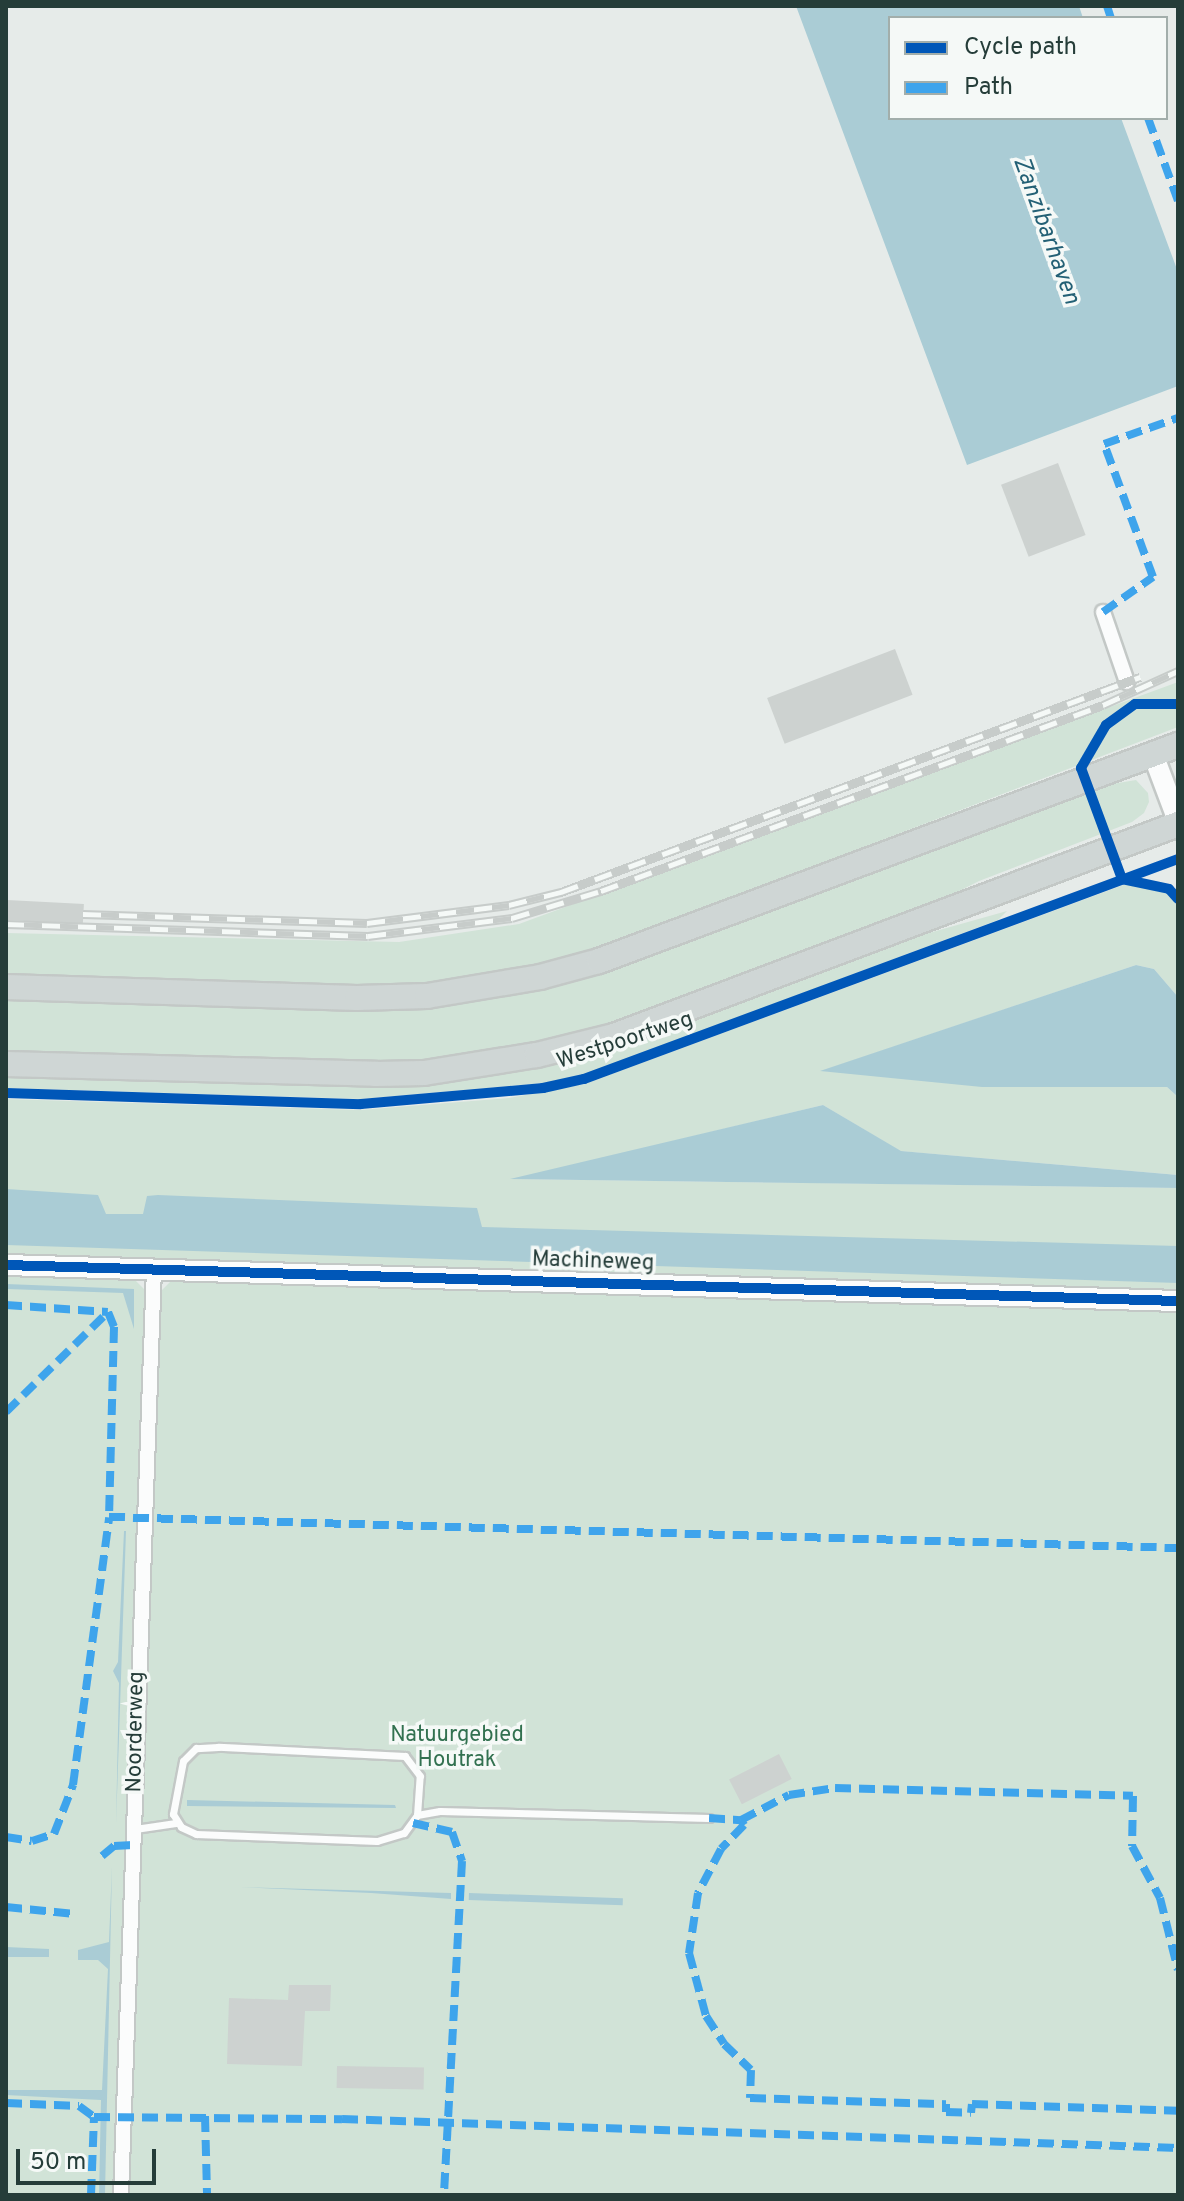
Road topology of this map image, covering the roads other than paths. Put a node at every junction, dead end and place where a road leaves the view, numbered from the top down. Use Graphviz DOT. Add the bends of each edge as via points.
graph roads {
  1 [pos="1103,612"];
  2 [pos="1127,682"];
  3 [pos="1178,745"];
  4 [pos="1153,754"];
  5 [pos="1178,822"];
  6 [pos="6,987"];
  7 [pos="6,1064"];
  8 [pos="6,1265"];
  9 [pos="154,1269"];
  10 [pos="1178,1301"];
  11 [pos="417,1815"];
  12 [pos="709,1818"];
  13 [pos="176,1823"];
  14 [pos="134,1829"];
  15 [pos="121,2195"];
  1 -- 2 [label="street"];
  3 -- 4 [label="main road"];
  4 -- 5 [label="street"];
  4 -- 6 [label="main road" via="599,961 540,977 427,996 357,998"];
  5 -- 7 [label="main road, Westpoortweg" via="614,1036 537,1055 424,1073 376,1074"];
  8 -- 9 [label="street, Machineweg"];
  9 -- 10 [label="street, Machineweg"];
  9 -- 14 [label="street, Noorderweg"];
  11 -- 12 [label="lane" via="440,1811"];
  11 -- 13 [label="lane" via="404,1833 377,1841 207,1835"];
  11 -- 13 [label="lane" via="420,1776 405,1756 204,1747 189,1753 178,1772"];
  13 -- 14 [label="lane"];
  14 -- 15 [label="street, Noorderweg"];
}
